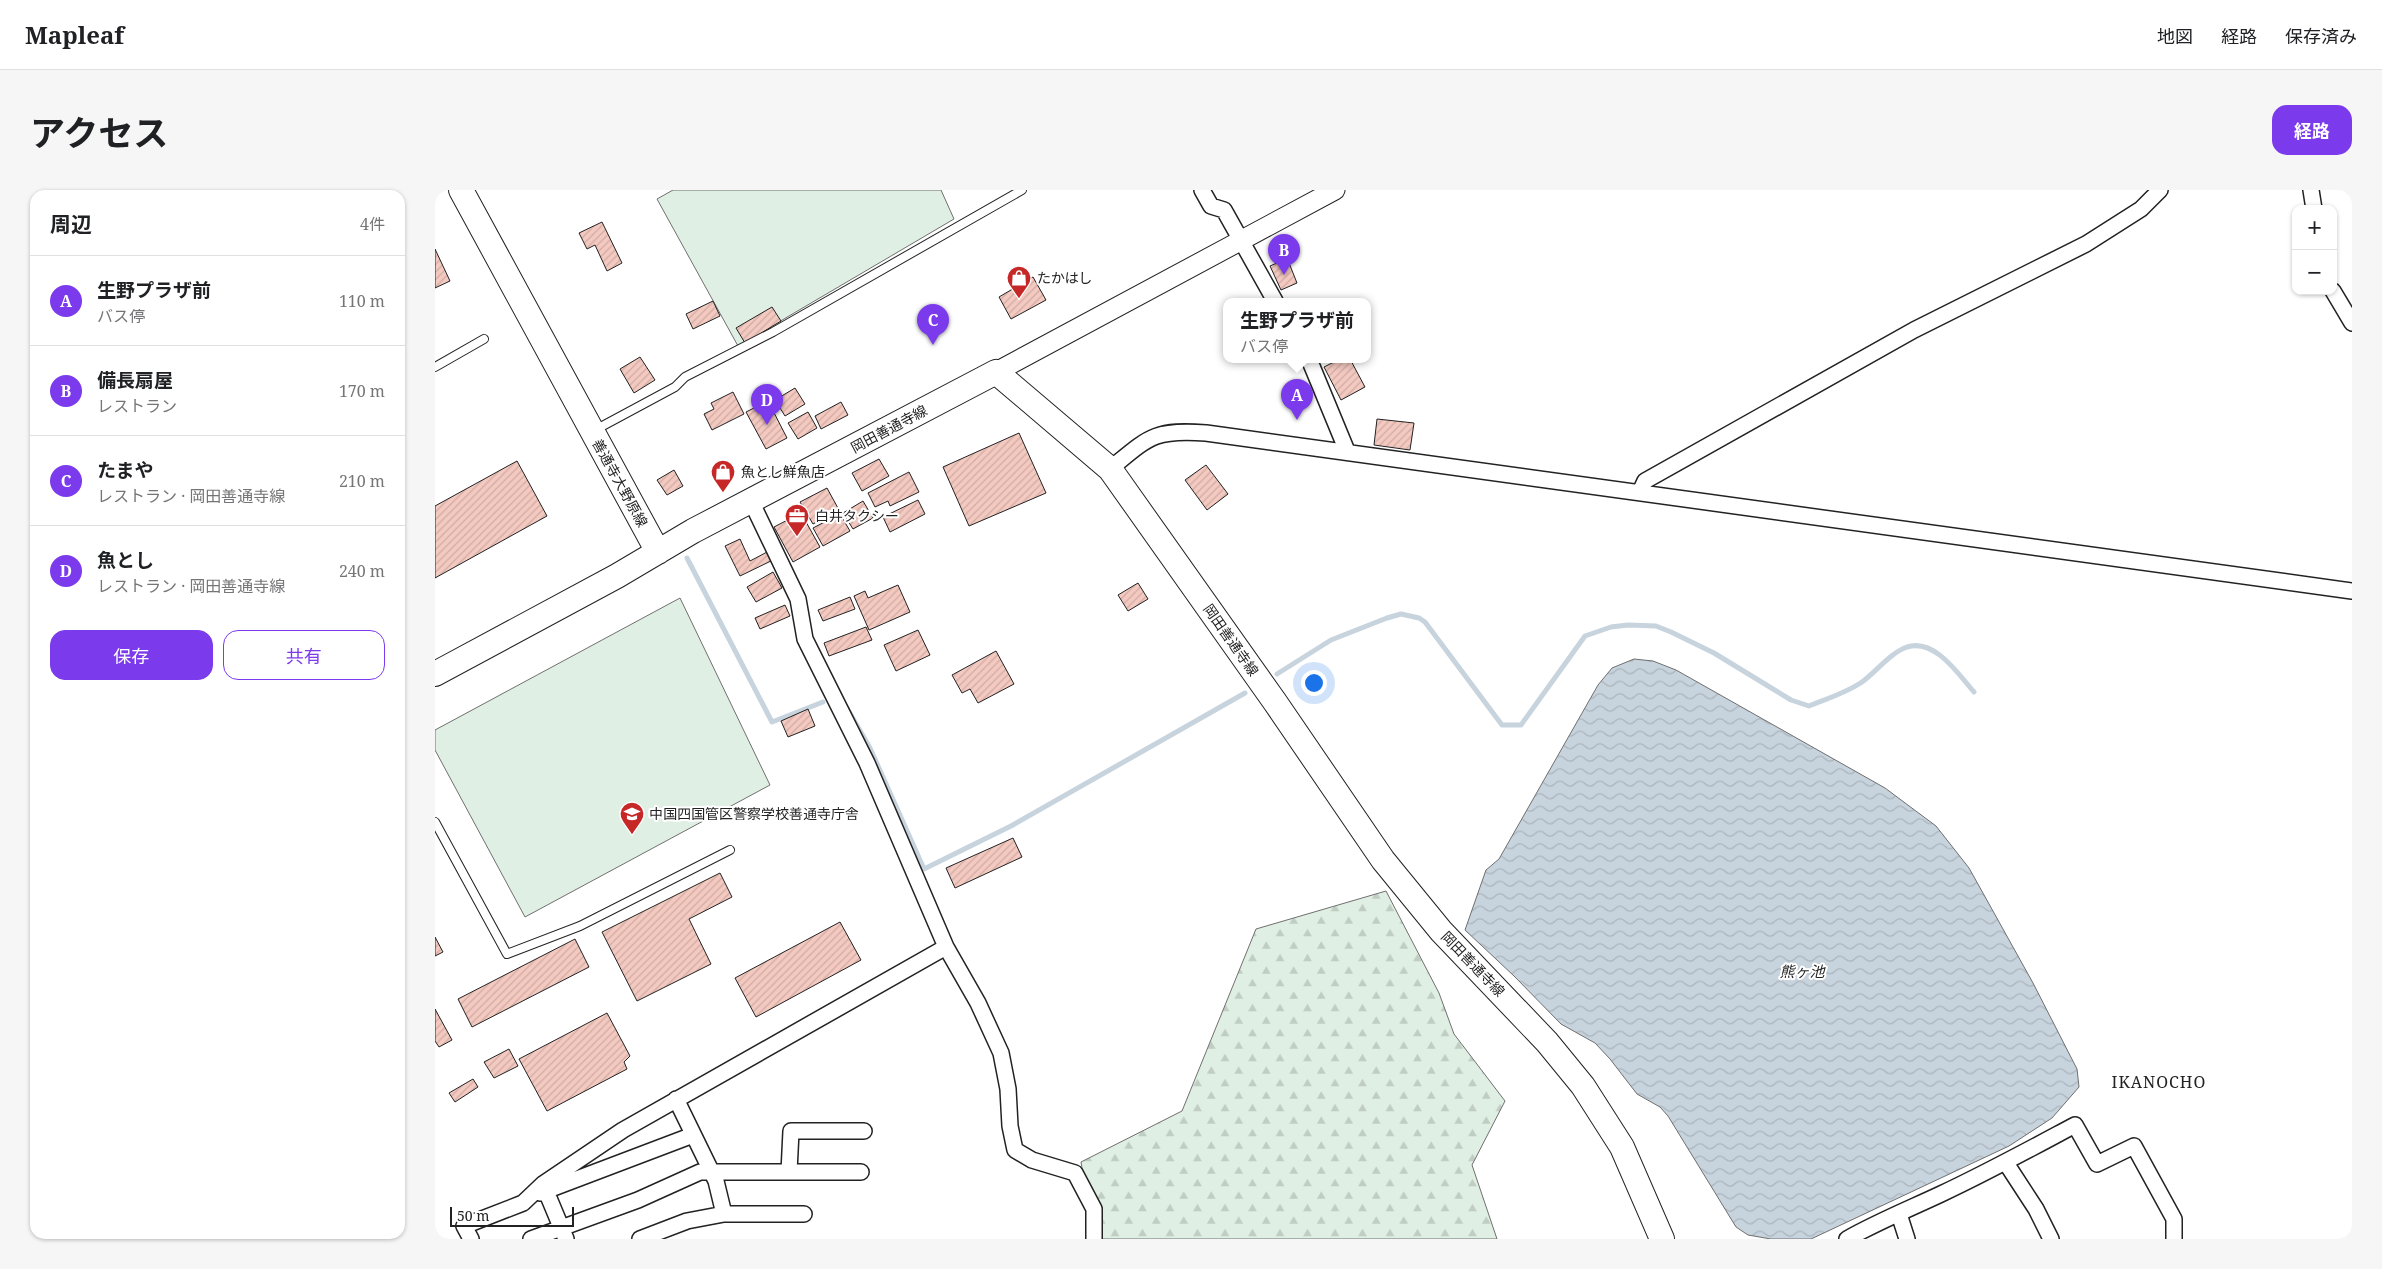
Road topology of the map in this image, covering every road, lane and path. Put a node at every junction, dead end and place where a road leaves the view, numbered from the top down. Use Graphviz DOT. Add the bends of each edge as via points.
graph roads {
  1 [pos="461,190"];
  2 [pos="1022,190"];
  3 [pos="1202,190"];
  4 [pos="1335,190"];
  5 [pos="2160,190"];
  6 [pos="2311,190"];
  7 [pos="2313,205"];
  8 [pos="1241,241"];
  9 [pos="2335,295"];
  10 [pos="1273,298"];
  11 [pos="2352,323"];
  12 [pos="485,340"];
  13 [pos="1311,363"];
  14 [pos="435,367"];
  15 [pos="996,372"];
  16 [pos="592,432"];
  17 [pos="1347,451"];
  18 [pos="1110,469"];
  19 [pos="1640,492"];
  20 [pos="751,501"];
  21 [pos="658,552"];
  22 [pos="2352,591"];
  23 [pos="435,674"];
  24 [pos="435,822"];
  25 [pos="731,850"];
  26 [pos="946,947"];
  27 [pos="676,1100"];
  28 [pos="864,1131"];
  29 [pos="693,1135"];
  30 [pos="2006,1163"];
  31 [pos="712,1172"];
  32 [pos="789,1172"];
  33 [pos="861,1172"];
  34 [pos="546,1191"];
  35 [pos="529,1197"];
  36 [pos="724,1214"];
  37 [pos="804,1214"];
  38 [pos="1899,1214"];
  39 [pos="564,1233"];
  40 [pos="471,1239"];
  41 [pos="531,1239"];
  42 [pos="640,1239"];
  43 [pos="1094,1239"];
  44 [pos="1662,1239"];
  45 [pos="1847,1239"];
  46 [pos="1907,1239"];
  47 [pos="2051,1239"];
  48 [pos="2174,1239"];
  1 -- 16 [label="main road, 善通寺大野原線"];
  2 -- 16 [label="lane"];
  3 -- 8 [label="street" via="1211,206 1224,210"];
  4 -- 8 [label="street"];
  5 -- 19 [label="street" via="2141,209 2085,244 1914,330 1645,481"];
  6 -- 7 [label="street"];
  8 -- 10 [label="street"];
  8 -- 15 [label="street"];
  9 -- 11 [label="street"];
  12 -- 14 [label="lane"];
  13 -- 17 [label="street"];
  15 -- 18 [label="main road, 岡田善通寺線"];
  15 -- 20 [label="main road, 岡田善通寺線"];
  16 -- 21 [label="main road, 善通寺大野原線"];
  17 -- 18 [label="street" via="1179,431 1160,433 1143,442"];
  17 -- 19 [label="street"];
  18 -- 44 [label="main road, 岡田善通寺線" via="1383,860 1441,931 1547,1042 1583,1086 1622,1147"];
  19 -- 22 [label="street"];
  20 -- 21 [label="main road, 岡田善通寺線"];
  20 -- 26 [label="street" via="798,600 805,639 867,763"];
  21 -- 23 [label="main road"];
  24 -- 25 [label="lane" via="507,954 580,926"];
  26 -- 27 [label="street"];
  26 -- 43 [label="street" via="978,1003 1001,1053 1009,1089 1010,1126 1015,1150 1032,1160 1075,1173 1094,1209"];
  27 -- 29 [label="street"];
  27 -- 35 [label="street" via="623,1130"];
  28 -- 32 [label="street" via="791,1131"];
  29 -- 31 [label="street"];
  29 -- 34 [label="street"];
  30 -- 38 [label="street"];
  30 -- 47 [label="street"];
  30 -- 48 [label="street" via="2075,1125 2097,1164 2134,1146 2174,1219"];
  31 -- 32 [label="street"];
  31 -- 36 [label="street"];
  31 -- 39 [label="street" via="701,1172"];
  32 -- 33 [label="street"];
  34 -- 35 [label="street"];
  34 -- 39 [label="street"];
  35 -- 40 [label="street" via="523,1203 464,1226"];
  36 -- 37 [label="street"];
  36 -- 42 [label="street" via="687,1221"];
  38 -- 45 [label="street"];
  38 -- 46 [label="street"];
  39 -- 41 [label="street"];
}
